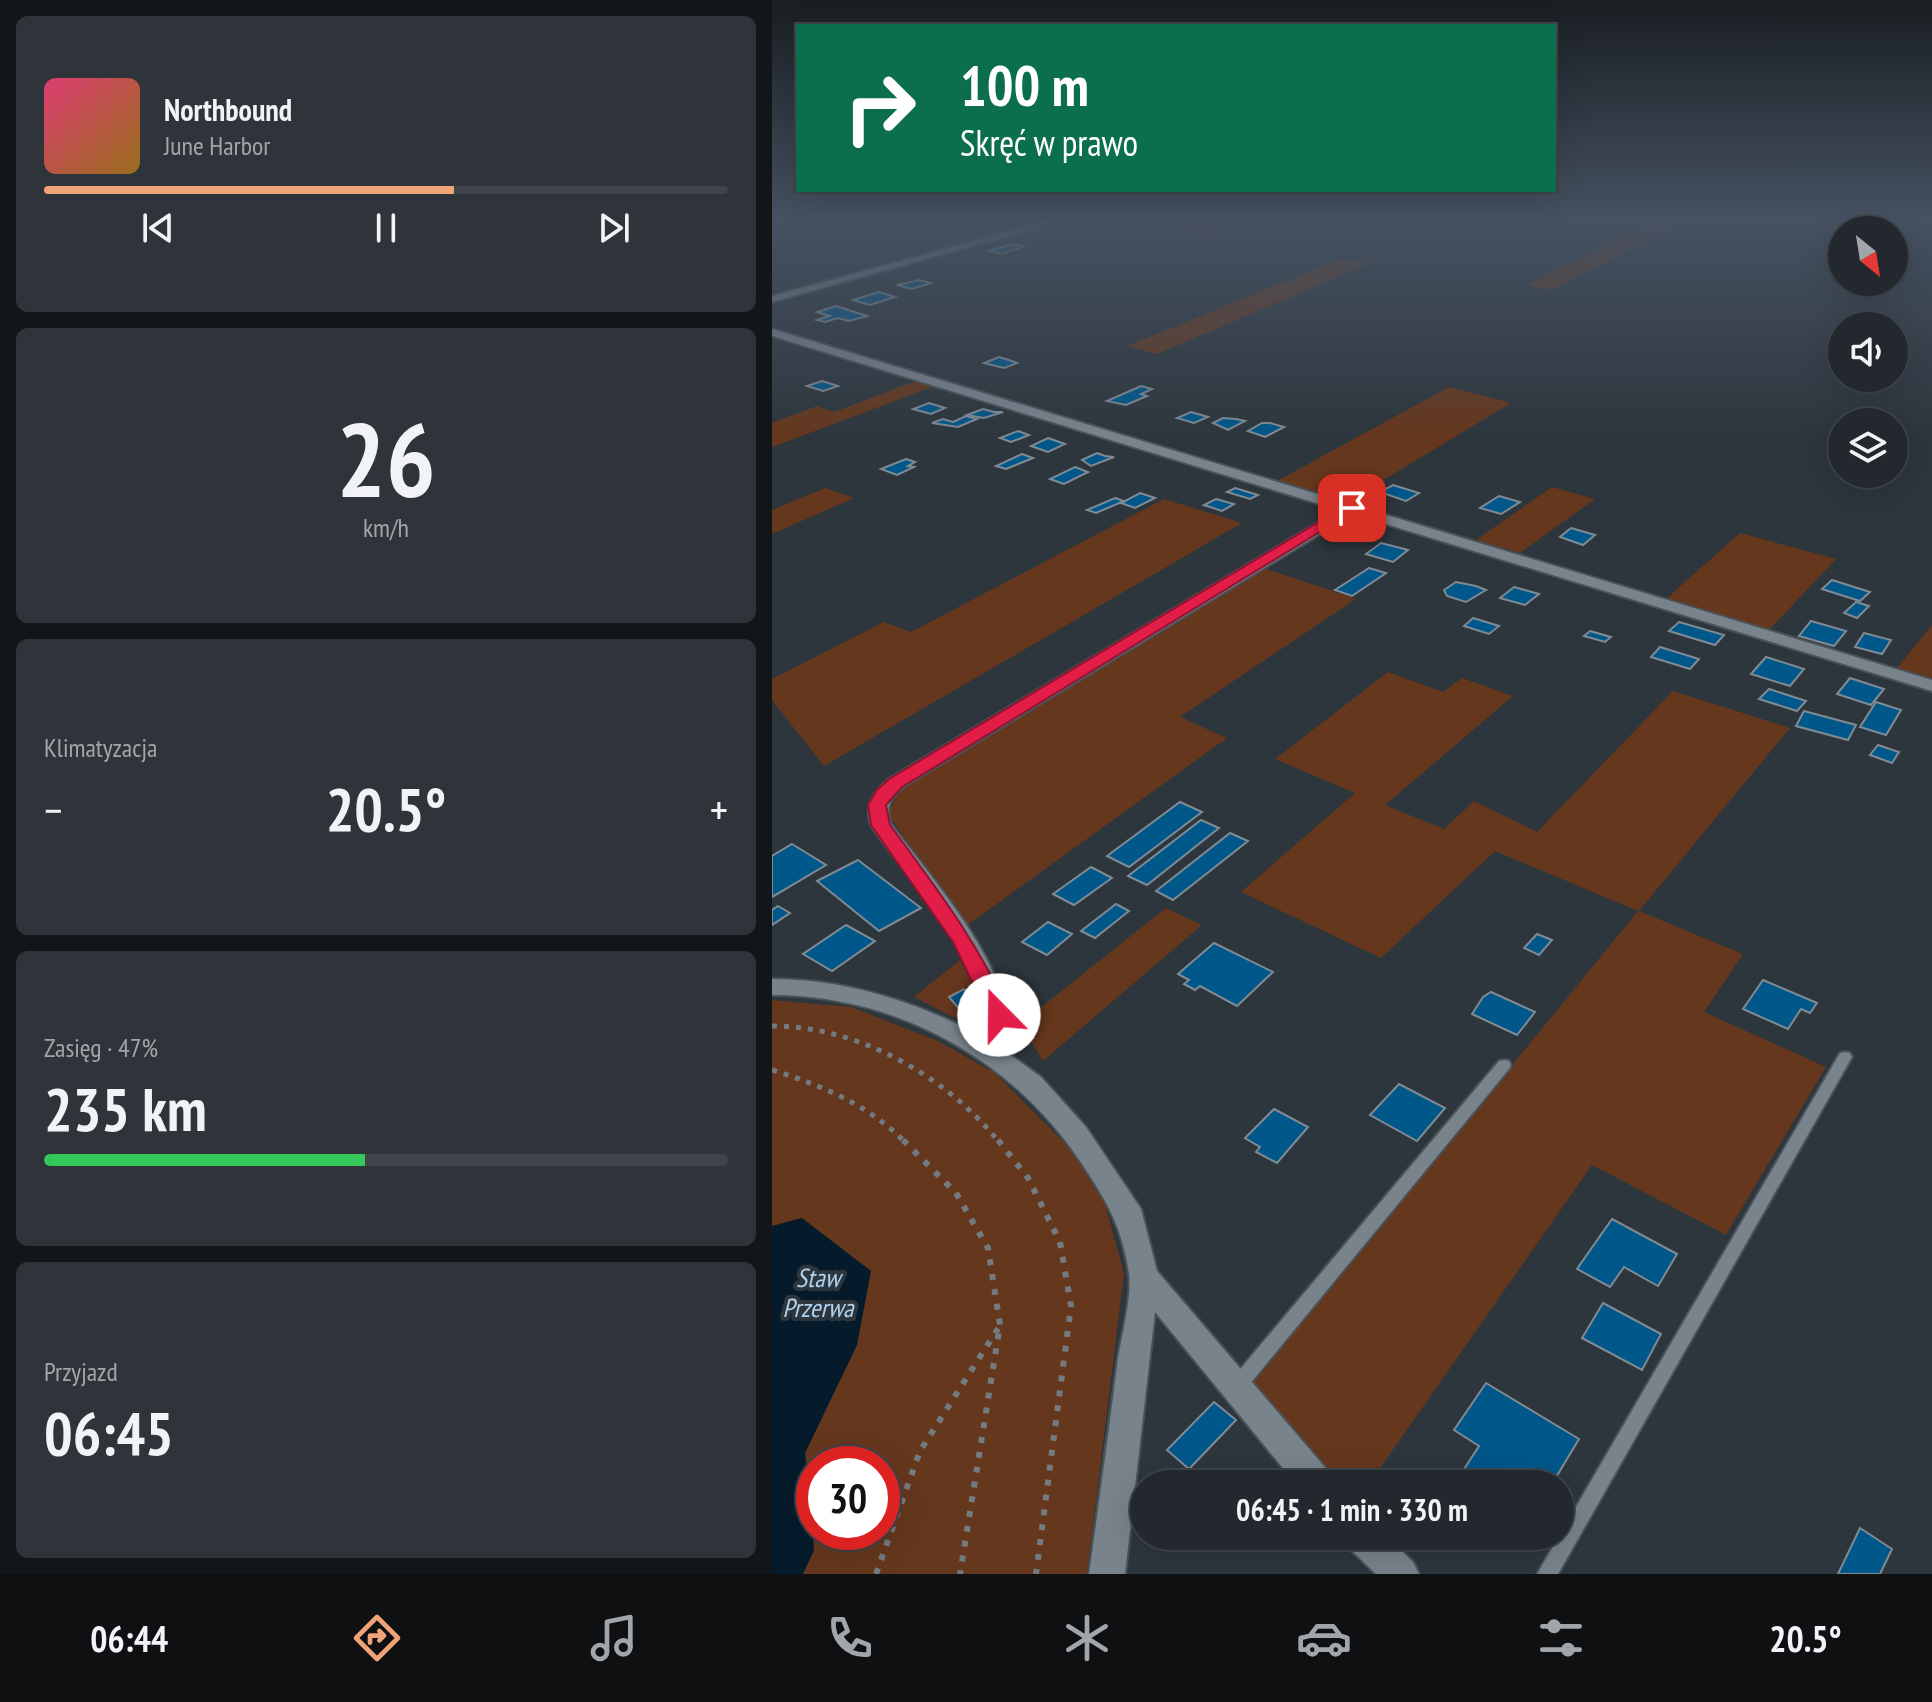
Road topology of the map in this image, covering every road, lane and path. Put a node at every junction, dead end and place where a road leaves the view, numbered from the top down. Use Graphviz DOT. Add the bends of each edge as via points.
graph roads {
  1 [pos="796,292"];
  2 [pos="772,299"];
  3 [pos="772,332"];
  4 [pos="1352,508"];
  5 [pos="1932,686"];
  6 [pos="772,987"];
  7 [pos="772,1026"];
  8 [pos="979,1045"];
  9 [pos="1845,1057"];
  10 [pos="1504,1065"];
  11 [pos="772,1070"];
  12 [pos="1144,1277"];
  13 [pos="1000,1325"];
  14 [pos="1236,1387"];
  15 [pos="1305,1470"];
  16 [pos="1376,1550"];
  17 [pos="876,1574"];
  18 [pos="960,1574"];
  19 [pos="1036,1574"];
  20 [pos="1107,1574"];
  21 [pos="1401,1574"];
  22 [pos="1547,1574"];
  1 -- 2 [label="street"];
  3 -- 4 [label="street"];
  4 -- 5 [label="street"];
  4 -- 8 [label="street" via="883,794 877,805 881,825 962,939 999,1015 998,1027"];
  6 -- 8 [label="street" via="875,1001 928,1019"];
  7 -- 19 [label="path" via="796,1026 852,1040 905,1061 945,1091 991,1132 1028,1178 1060,1242 1071,1306"];
  8 -- 12 [label="street" via="1032,1084 1077,1134 1127,1209"];
  9 -- 22 [label="lane"];
  10 -- 14 [label="lane"];
  11 -- 13 [label="path" via="831,1089 890,1127 956,1193 988,1248"];
  12 -- 14 [label="street"];
  12 -- 20 [label="street"];
  13 -- 17 [label="path" via="920,1451"];
  13 -- 18 [label="path"];
  14 -- 15 [label="street"];
  16 -- 21 [label="street"];
}
